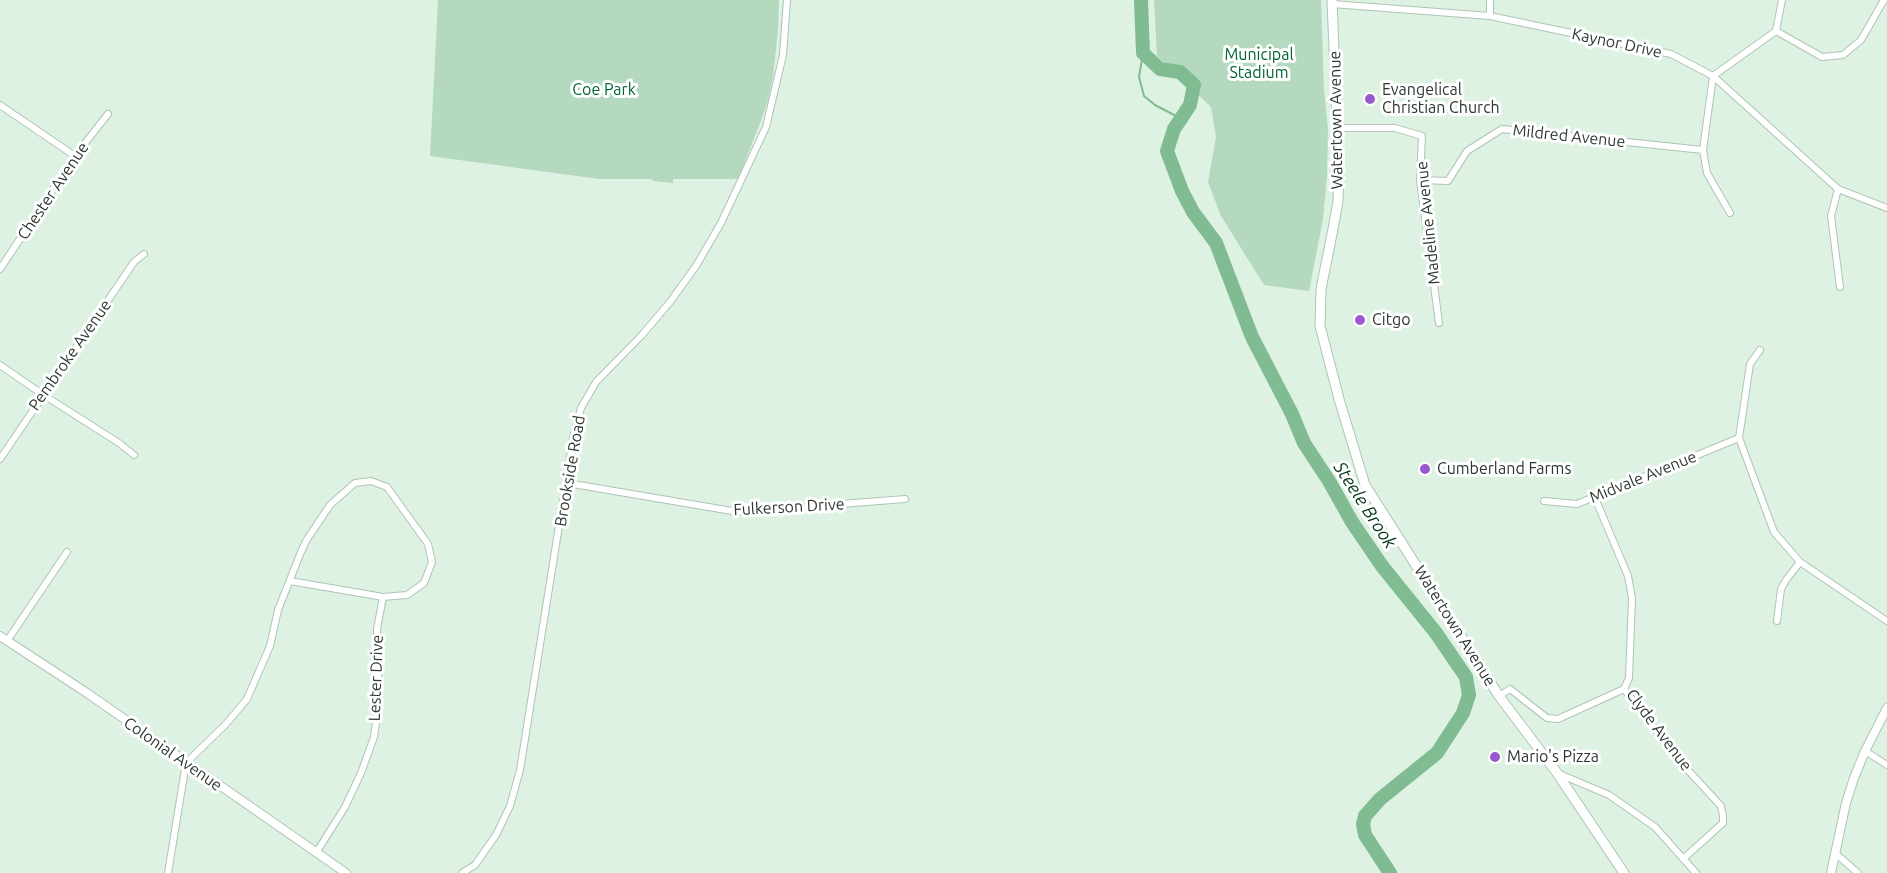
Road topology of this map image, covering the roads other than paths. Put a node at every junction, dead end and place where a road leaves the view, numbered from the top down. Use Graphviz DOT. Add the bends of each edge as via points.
graph roads {
  1 [pos="787,0"];
  2 [pos="1490,0"];
  3 [pos="1782,0"];
  4 [pos="1884,0"];
  5 [pos="1332,2"];
  6 [pos="1490,16"];
  7 [pos="1776,31"];
  8 [pos="1713,76"];
  9 [pos="0,105"];
  10 [pos="108,114"];
  11 [pos="1338,128"];
  12 [pos="1703,150"];
  13 [pos="75,156"];
  14 [pos="1420,180"];
  15 [pos="1838,189"];
  16 [pos="1887,208"];
  17 [pos="1730,213"];
  18 [pos="144,254"];
  19 [pos="0,269"];
  20 [pos="1840,287"];
  21 [pos="1439,323"];
  22 [pos="1760,350"];
  23 [pos="0,365"];
  24 [pos="42,394"];
  25 [pos="1739,438"];
  26 [pos="134,455"];
  27 [pos="0,459"];
  28 [pos="567,483"];
  29 [pos="1595,498"];
  30 [pos="905,499"];
  31 [pos="1544,501"];
  32 [pos="67,552"];
  33 [pos="1800,562"];
  34 [pos="290,581"];
  35 [pos="383,597"];
  36 [pos="1777,621"];
  37 [pos="1887,621"];
  38 [pos="4,639"];
  39 [pos="1624,689"];
  40 [pos="1499,696"];
  41 [pos="1887,708"];
  42 [pos="1865,751"];
  43 [pos="186,763"];
  44 [pos="1887,765"];
  45 [pos="1557,772"];
  46 [pos="316,853"];
  47 [pos="1835,853"];
  48 [pos="1683,859"];
  49 [pos="168,873"];
  50 [pos="346,873"];
  51 [pos="462,873"];
  52 [pos="1624,873"];
  53 [pos="1695,873"];
  54 [pos="1831,873"];
  55 [pos="1858,873"];
  1 -- 28 [label="street, Brookside Road" via="783,55 773,102 742,180 696,266 642,335 596,382 581,408"];
  2 -- 6 [label="street"];
  3 -- 7 [label="street"];
  4 -- 7 [label="street" via="1861,40 1843,56 1822,57"];
  5 -- 6 [label="street, Kaynor Drive"];
  5 -- 11 [label="main road, Watertown Avenue"];
  6 -- 8 [label="street, Kaynor Drive" via="1671,54"];
  7 -- 8 [label="street"];
  8 -- 12 [label="street"];
  8 -- 15 [label="street, Kaynor Drive"];
  9 -- 13 [label="street"];
  10 -- 13 [label="street, Chester Avenue"];
  11 -- 14 [label="street, Madeline Avenue" via="1395,128 1422,136"];
  11 -- 40 [label="main road, Watertown Avenue" via="1338,201 1321,289 1320,326 1339,399 1365,485"];
  12 -- 14 [label="street, Mildred Avenue" via="1502,129 1467,151 1448,181"];
  12 -- 17 [label="street" via="1707,173"];
  13 -- 19 [label="street, Chester Avenue"];
  14 -- 21 [label="street, Madeline Avenue"];
  15 -- 16 [label="street, Kaynor Drive"];
  15 -- 20 [label="street" via="1831,216"];
  18 -- 24 [label="street, Pembroke Avenue" via="134,262"];
  22 -- 25 [label="street" via="1750,364"];
  23 -- 24 [label="street"];
  24 -- 26 [label="street"];
  24 -- 27 [label="street, Pembroke Avenue"];
  25 -- 29 [label="street, Midvale Avenue"];
  25 -- 33 [label="street" via="1774,532"];
  28 -- 30 [label="street, Fulkerson Drive" via="738,512"];
  28 -- 51 [label="street, Brookside Road" via="520,770 510,806 496,835 476,865"];
  29 -- 31 [label="street, Midvale Avenue" via="1576,504"];
  29 -- 39 [label="street, Clyde Avenue" via="1628,576 1632,598 1629,678"];
  32 -- 38 [label="street"];
  33 -- 36 [label="street" via="1781,590"];
  33 -- 37 [label="street"];
  34 -- 35 [label="street"];
  34 -- 35 [label="street" via="306,540 330,505 356,483 371,481 387,487 428,544 432,562 424,583 407,595"];
  34 -- 43 [label="street" via="270,646 247,699"];
  35 -- 46 [label="street, Lester Drive" via="377,628 379,701 374,737 345,807"];
  38 -- 43 [label="street, Colonial Avenue"];
  39 -- 40 [label="street" via="1558,719 1547,718 1510,689"];
  39 -- 48 [label="street, Clyde Avenue" via="1721,806 1722,824"];
  40 -- 45 [label="main road, Watertown Avenue"];
  41 -- 42 [label="street"];
  42 -- 44 [label="street"];
  42 -- 47 [label="street" via="1846,802"];
  43 -- 46 [label="street, Colonial Avenue"];
  43 -- 49 [label="street"];
  45 -- 48 [label="street" via="1609,795 1654,827"];
  45 -- 52 [label="main road, Watertown Avenue"];
  46 -- 50 [label="street, Colonial Avenue"];
  47 -- 54 [label="street"];
  47 -- 55 [label="street"];
  48 -- 53 [label="street"];
}
